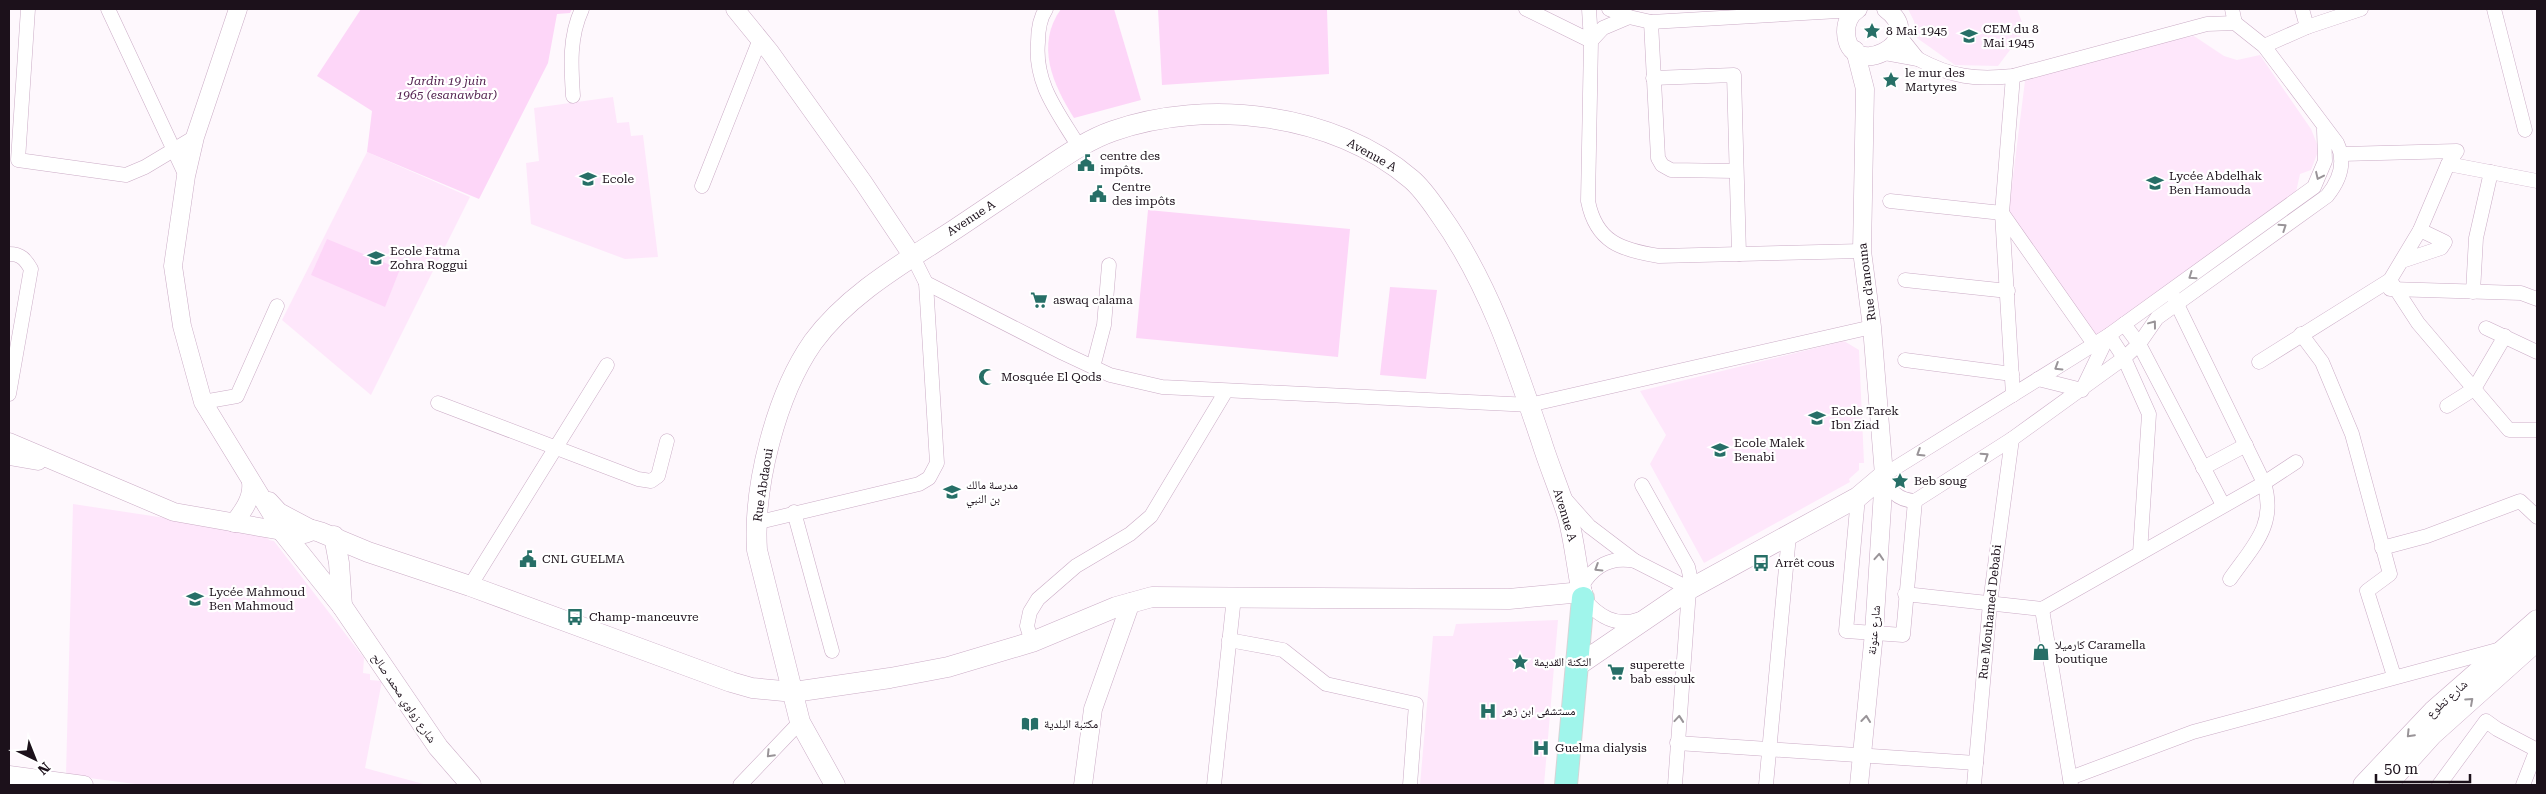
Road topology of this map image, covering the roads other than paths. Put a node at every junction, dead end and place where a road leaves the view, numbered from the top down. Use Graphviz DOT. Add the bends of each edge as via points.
graph roads {
  1 [pos="28,9"];
  2 [pos="108,9"];
  3 [pos="238,9"];
  4 [pos="582,9"];
  5 [pos="725,9"];
  6 [pos="1526,9"];
  7 [pos="1589,9"];
  8 [pos="1609,9"];
  9 [pos="1886,9"];
  10 [pos="2232,9"];
  11 [pos="2302,9"];
  12 [pos="2361,9"];
  13 [pos="2494,9"];
  14 [pos="1041,10"];
  15 [pos="1854,13"];
  16 [pos="739,14"];
  17 [pos="1629,17"];
  18 [pos="1651,22"];
  19 [pos="2235,23"];
  20 [pos="2307,27"];
  21 [pos="1898,34"];
  22 [pos="760,39"];
  23 [pos="1591,42"];
  24 [pos="2264,46"];
  25 [pos="1855,50"];
  26 [pos="1881,55"];
  27 [pos="1918,58"];
  28 [pos="2013,76"];
  29 [pos="1653,78"];
  30 [pos="1865,89"];
  31 [pos="573,96"];
  32 [pos="2324,129"];
  33 [pos="2525,130"];
  34 [pos="195,137"];
  35 [pos="1078,147"];
  36 [pos="173,151"];
  37 [pos="2342,154"];
  38 [pos="2448,164"];
  39 [pos="1735,171"];
  40 [pos="2491,172"];
  41 [pos="186,176"];
  42 [pos="2537,181"];
  43 [pos="702,186"];
  44 [pos="1890,200"];
  45 [pos="2002,213"];
  46 [pos="2420,230"];
  47 [pos="1862,251"];
  48 [pos="9,254"];
  49 [pos="1739,254"];
  50 [pos="913,257"];
  51 [pos="2402,261"];
  52 [pos="1109,265"];
  53 [pos="1905,280"];
  54 [pos="926,283"];
  55 [pos="2389,286"];
  56 [pos="2008,291"];
  57 [pos="2472,292"];
  58 [pos="2174,297"];
  59 [pos="2537,299"];
  60 [pos="277,306"];
  61 [pos="2124,324"];
  62 [pos="1872,327"];
  63 [pos="2486,328"];
  64 [pos="2301,334"];
  65 [pos="2109,335"];
  66 [pos="2505,336"];
  67 [pos="2094,344"];
  68 [pos="2139,344"];
  69 [pos="2537,352"];
  70 [pos="2124,358"];
  71 [pos="1905,360"];
  72 [pos="2259,362"];
  73 [pos="607,365"];
  74 [pos="1093,367"];
  75 [pos="2012,374"];
  76 [pos="2038,379"];
  77 [pos="2474,389"];
  78 [pos="2082,390"];
  79 [pos="1226,391"];
  80 [pos="9,394"];
  81 [pos="2013,395"];
  82 [pos="203,402"];
  83 [pos="438,403"];
  84 [pos="1529,405"];
  85 [pos="2447,406"];
  86 [pos="2537,430"];
  87 [pos="2012,439"];
  88 [pos="667,441"];
  89 [pos="9,442"];
  90 [pos="2246,445"];
  91 [pos="556,447"];
  92 [pos="9,456"];
  93 [pos="2296,462"];
  94 [pos="66,465"];
  95 [pos="2203,468"];
  96 [pos="1884,475"];
  97 [pos="251,482"];
  98 [pos="2264,483"];
  99 [pos="1642,485"];
  100 [pos="1558,492"];
  101 [pos="1858,497"];
  102 [pos="1915,501"];
  103 [pos="2223,505"];
  104 [pos="794,512"];
  105 [pos="2537,517"];
  106 [pos="234,523"];
  107 [pos="755,523"];
  108 [pos="313,530"];
  109 [pos="282,531"];
  110 [pos="1789,535"];
  111 [pos="334,536"];
  112 [pos="2382,548"];
  113 [pos="368,552"];
  114 [pos="2140,553"];
  115 [pos="1636,561"];
  116 [pos="339,563"];
  117 [pos="311,570"];
  118 [pos="2230,579"];
  119 [pos="470,586"];
  120 [pos="1690,590"];
  121 [pos="1582,592"];
  122 [pos="1905,594"];
  123 [pos="1234,597"];
  124 [pos="1131,602"];
  125 [pos="1990,603"];
  126 [pos="342,606"];
  127 [pos="2042,609"];
  128 [pos="1648,616"];
  129 [pos="2537,620"];
  130 [pos="1874,633"];
  131 [pos="1229,640"];
  132 [pos="2537,641"];
  133 [pos="1032,642"];
  134 [pos="2504,648"];
  135 [pos="832,651"];
  136 [pos="1577,666"];
  137 [pos="2394,676"];
  138 [pos="794,692"];
  139 [pos="800,722"];
  140 [pos="1677,743"];
  141 [pos="2537,749"];
  142 [pos="1769,750"];
  143 [pos="1862,755"];
  144 [pos="1976,763"];
  145 [pos="9,775"];
  146 [pos="2070,781"];
  147 [pos="84,785"];
  148 [pos="471,785"];
  149 [pos="740,785"];
  150 [pos="835,785"];
  151 [pos="1083,785"];
  152 [pos="1214,785"];
  153 [pos="1410,785"];
  154 [pos="1566,785"];
  155 [pos="1675,785"];
  156 [pos="1766,785"];
  157 [pos="1859,785"];
  158 [pos="1974,785"];
  159 [pos="2363,785"];
  160 [pos="2387,785"];
  161 [pos="2439,785"];
  162 [pos="2523,785"];
  1 -- 36 [label="street" via="18,160 126,176"];
  2 -- 36 [label="street"];
  3 -- 34 [label="street"];
  4 -- 31 [label="street" via="572,38"];
  5 -- 16 [label="street"];
  6 -- 23 [label="street"];
  7 -- 23 [label="street"];
  8 -- 17 [label="street"];
  9 -- 21 [label="street" via="1895,19"];
  10 -- 19 [label="street"];
  11 -- 20 [label="street"];
  12 -- 20 [label="street"];
  13 -- 33 [label="street"];
  14 -- 35 [label="street" via="1036,61 1042,84"];
  15 -- 18 [label="street"];
  15 -- 25 [label="street" via="1847,37"];
  16 -- 22 [label="street"];
  17 -- 18 [label="street"];
  17 -- 23 [label="street" via="1603,28"];
  18 -- 29 [label="street"];
  19 -- 24 [label="street"];
  19 -- 28 [label="street" via="2207,24"];
  20 -- 24 [label="street"];
  21 -- 26 [label="street" via="1891,48"];
  21 -- 27 [label="street"];
  22 -- 43 [label="street"];
  22 -- 50 [label="street"];
  23 -- 49 [label="street" via="1588,202 1596,226 1612,242 1643,253 1659,256"];
  24 -- 32 [label="street"];
  25 -- 26 [label="street" via="1861,54"];
  25 -- 30 [label="street"];
  26 -- 27 [label="street"];
  26 -- 30 [label="street"];
  27 -- 28 [label="street" via="1940,71 1960,76 1985,79"];
  28 -- 45 [label="street"];
  29 -- 39 [label="street" via="1658,158 1662,165 1681,172"];
  29 -- 39 [label="street" via="1734,75"];
  30 -- 47 [label="street, Rue d'anouna"];
  32 -- 37 [label="street"];
  32 -- 58 [label="street, one-way" via="2325,161 2314,187"];
  34 -- 36 [label="street"];
  34 -- 41 [label="street"];
  35 -- 50 [label="main road, Avenue A"];
  35 -- 84 [label="main road, Avenue A" via="1112,131 1158,119 1242,116 1317,130 1358,144 1389,161 1414,181 1432,203 1469,260"];
  36 -- 41 [label="street"];
  37 -- 38 [label="street" via="2457,151"];
  58 -- 37 [label="street, one-way" via="2327,196 2339,178"];
  38 -- 40 [label="street"];
  38 -- 46 [label="street"];
  39 -- 49 [label="street"];
  40 -- 42 [label="street"];
  40 -- 57 [label="street" via="2476,238"];
  41 -- 82 [label="street" via="173,266 182,326"];
  44 -- 45 [label="street"];
  45 -- 56 [label="street"];
  45 -- 67 [label="street"];
  46 -- 51 [label="street"];
  46 -- 51 [label="street" via="2445,242 2441,248"];
  47 -- 49 [label="street"];
  47 -- 62 [label="street, Rue d'anouna"];
  48 -- 80 [label="street" via="18,254 31,269"];
  50 -- 54 [label="street"];
  50 -- 107 [label="main road, Rue Abdaoui" via="853,300 812,344 791,382 771,434"];
  51 -- 55 [label="street"];
  52 -- 74 [label="street" via="1104,325"];
  53 -- 56 [label="street"];
  54 -- 74 [label="street"];
  54 -- 104 [label="street" via="937,462 929,478 919,484"];
  55 -- 57 [label="street"];
  55 -- 64 [label="street"];
  55 -- 77 [label="street"];
  56 -- 75 [label="street"];
  57 -- 59 [label="street" via="2522,293"];
  58 -- 61 [label="street"];
  68 -- 58 [label="street, one-way"];
  58 -- 90 [label="street"];
  60 -- 82 [label="street" via="237,396"];
  61 -- 65 [label="street"];
  61 -- 68 [label="street"];
  62 -- 84 [label="street"];
  62 -- 96 [label="street, Rue d'anouna"];
  63 -- 66 [label="street"];
  64 -- 72 [label="street"];
  64 -- 112 [label="street" via="2322,362 2352,434"];
  65 -- 67 [label="street"];
  65 -- 70 [label="street"];
  65 -- 78 [label="street"];
  66 -- 69 [label="street"];
  66 -- 77 [label="street"];
  67 -- 76 [label="street, one-way"];
  68 -- 70 [label="street"];
  68 -- 95 [label="street"];
  70 -- 78 [label="street"];
  70 -- 114 [label="street" via="2149,414"];
  71 -- 75 [label="street"];
  73 -- 91 [label="street"];
  74 -- 79 [label="street" via="1132,382"];
  75 -- 81 [label="street"];
  76 -- 78 [label="street"];
  76 -- 81 [label="street"];
  77 -- 85 [label="street"];
  77 -- 86 [label="street" via="2509,430"];
  78 -- 87 [label="street"];
  79 -- 84 [label="street"];
  79 -- 133 [label="street" via="1151,516 1130,534 1076,566 1038,599 1030,612 1027,626"];
  81 -- 96 [label="street, one-way"];
  82 -- 97 [label="street"];
  83 -- 91 [label="street"];
  84 -- 100 [label="main road, Avenue A"];
  102 -- 87 [label="street, one-way"];
  87 -- 125 [label="street, Rue Mouhamed Debabi"];
  88 -- 91 [label="street" via="658,476 651,481"];
  89 -- 94 [label="street"];
  90 -- 95 [label="street"];
  90 -- 98 [label="street"];
  91 -- 119 [label="street"];
  92 -- 94 [label="street"];
  93 -- 98 [label="street"];
  94 -- 106 [label="street" via="174,512"];
  95 -- 103 [label="street"];
  96 -- 101 [label="main road"];
  96 -- 102 [label="street" via="1896,496"];
  130 -- 96 [label="street, شارع عنونة, one-way"];
  97 -- 106 [label="street" via="248,502"];
  97 -- 108 [label="street" via="279,512"];
  97 -- 109 [label="street"];
  98 -- 103 [label="street"];
  98 -- 118 [label="street" via="2269,499 2268,517 2260,537"];
  99 -- 120 [label="street" via="1688,567"];
  100 -- 115 [label="street" via="1589,526"];
  100 -- 121 [label="main road, Avenue A" via="1577,554"];
  101 -- 110 [label="main road"];
  101 -- 130 [label="street" via="1846,631"];
  102 -- 122 [label="street"];
  103 -- 114 [label="street"];
  104 -- 107 [label="street"];
  104 -- 135 [label="street"];
  105 -- 112 [label="street" via="2520,501 2427,536"];
  106 -- 109 [label="street"];
  107 -- 138 [label="main road, Rue Abdaoui" via="758,550"];
  108 -- 109 [label="main road" via="305,533"];
  108 -- 111 [label="main road"];
  109 -- 117 [label="main road, شارع زواوي محمد صالح"];
  110 -- 120 [label="main road"];
  110 -- 142 [label="street"];
  111 -- 113 [label="main road"];
  111 -- 116 [label="main road"];
  112 -- 137 [label="street" via="2390,574 2366,591"];
  113 -- 116 [label="main road"];
  113 -- 119 [label="main road"];
  114 -- 127 [label="street"];
  115 -- 120 [label="street"];
  115 -- 121 [label="street, one-way" via="1618,559 1602,564 1592,570"];
  116 -- 117 [label="main road"];
  116 -- 126 [label="main road"];
  117 -- 126 [label="main road, شارع زواوي محمد صالح"];
  119 -- 138 [label="main road" via="731,682 752,688"];
  120 -- 128 [label="main road"];
  140 -- 120 [label="street, one-way"];
  121 -- 123 [label="main road" via="1509,599"];
  121 -- 128 [label="street" via="1609,620 1622,623"];
  121 -- 136 [label="main road"];
  122 -- 125 [label="street"];
  122 -- 130 [label="street" via="1903,635"];
  123 -- 124 [label="main road" via="1152,596"];
  123 -- 131 [label="street"];
  124 -- 133 [label="main road"];
  124 -- 151 [label="street" via="1092,709"];
  125 -- 127 [label="street"];
  125 -- 144 [label="street, Rue Mouhamed Debabi"];
  126 -- 148 [label="main road, شارع زواوي محمد صالح" via="438,747"];
  127 -- 146 [label="street"];
  128 -- 136 [label="main road"];
  129 -- 134 [label="main road, شارع تطوع"];
  143 -- 130 [label="street, شارع عنونة, one-way"];
  131 -- 152 [label="street"];
  131 -- 153 [label="street" via="1282,650 1326,684 1416,704"];
  160 -- 132 [label="main road, one-way" via="2432,735"];
  133 -- 138 [label="main road" via="948,667"];
  134 -- 137 [label="street"];
  134 -- 159 [label="main road, شارع تطوع, one-way" via="2433,710"];
  136 -- 154 [label="main road"];
  137 -- 146 [label="street" via="2193,732"];
  138 -- 139 [label="main road, Rue Abdaoui"];
  139 -- 149 [label="street, one-way"];
  139 -- 150 [label="main road, Rue Abdaoui"];
  140 -- 142 [label="street"];
  140 -- 155 [label="street"];
  141 -- 161 [label="street" via="2497,730 2486,721"];
  141 -- 162 [label="street"];
  142 -- 143 [label="street"];
  142 -- 156 [label="street"];
  143 -- 144 [label="street"];
  143 -- 157 [label="street, شارع عنونة"];
  144 -- 158 [label="street, Rue Mouhamed Debabi"];
  145 -- 147 [label="street"];
}
